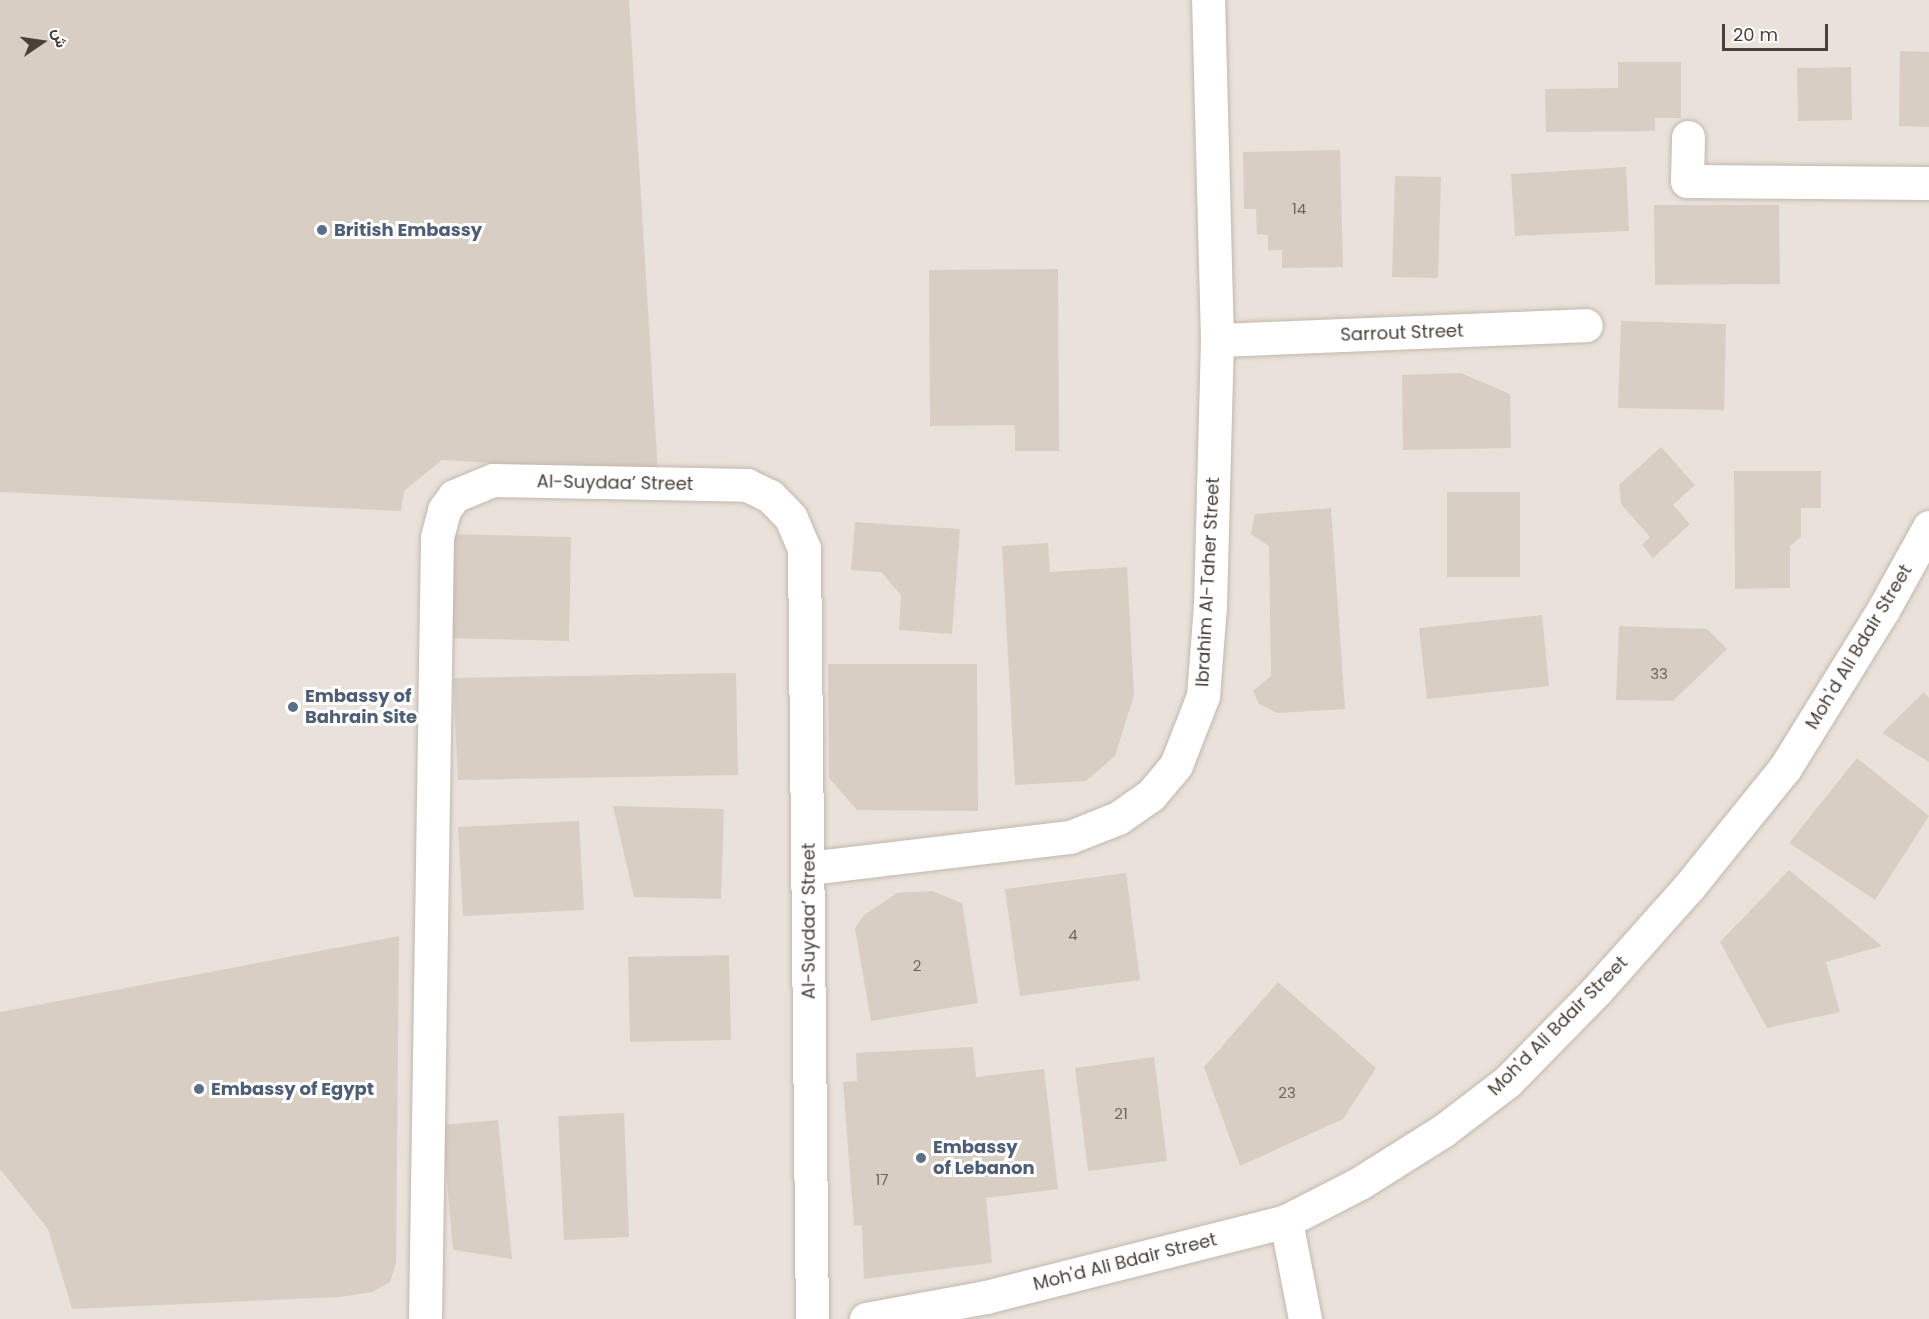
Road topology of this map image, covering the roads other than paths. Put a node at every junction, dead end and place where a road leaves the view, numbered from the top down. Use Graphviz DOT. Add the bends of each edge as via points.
graph roads {
  1 [pos="1208,0"];
  2 [pos="1688,137"];
  3 [pos="1929,183"];
  4 [pos="1586,325"];
  5 [pos="1217,340"];
  6 [pos="1929,527"];
  7 [pos="809,868"];
  8 [pos="1286,1221"];
  9 [pos="425,1319"];
  10 [pos="812,1319"];
  11 [pos="866,1319"];
  12 [pos="1305,1319"];
  1 -- 5 [label="street, Ibrahim Al-Taher Street"];
  2 -- 3 [label="street" via="1687,181"];
  4 -- 5 [label="street, Sarrout Street"];
  5 -- 7 [label="street, Ibrahim Al-Taher Street" via="1210,606 1203,696 1176,765 1151,795 1118,818 1070,837"];
  6 -- 8 [label="street, Moh'd Ali Bdair Street" via="1883,610 1785,768 1688,888 1598,990 1508,1081 1444,1130 1360,1184"];
  7 -- 9 [label="street, Al-Suydaa’ Street" via="806,582 804,548 791,518 770,496 747,485 493,480 454,496 444,510 437,537"];
  7 -- 10 [label="street, Al-Suydaa’ Street"];
  8 -- 11 [label="street, Moh'd Ali Bdair Street" via="986,1298"];
  8 -- 12 [label="street"];
}
